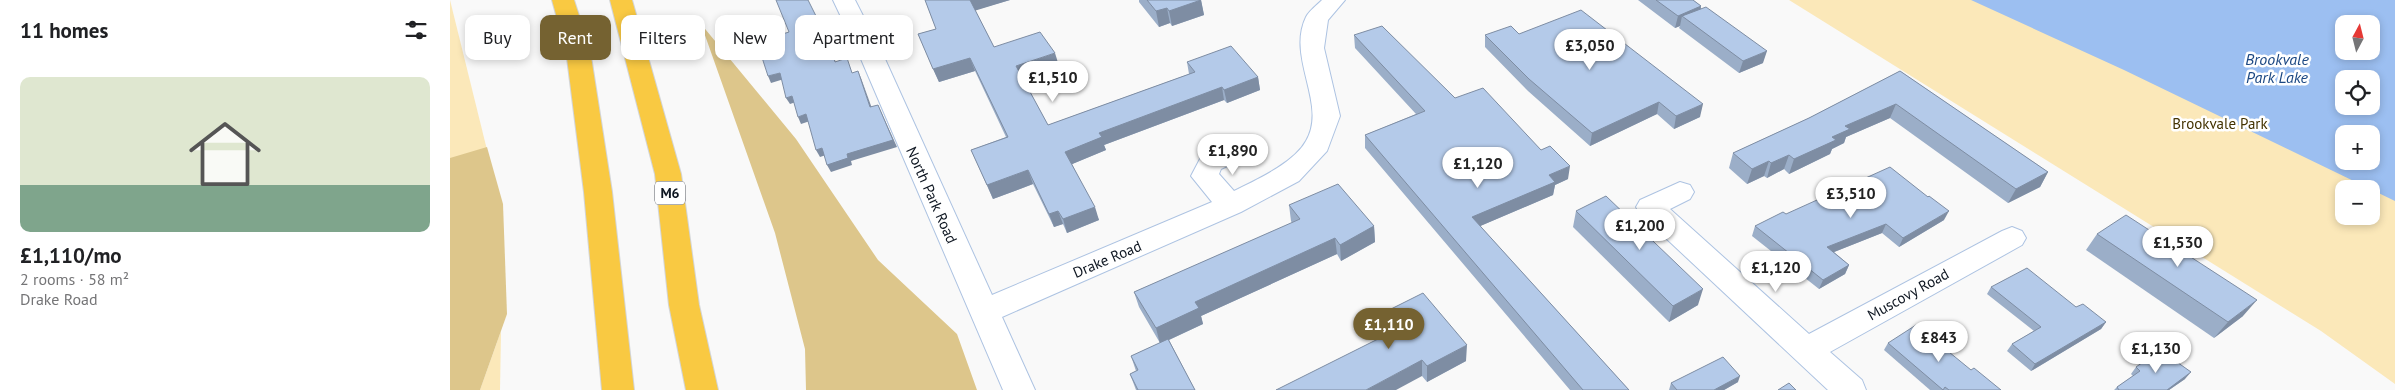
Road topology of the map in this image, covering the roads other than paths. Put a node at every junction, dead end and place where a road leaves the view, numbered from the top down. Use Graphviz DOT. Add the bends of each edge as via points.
graph roads {
  1 [pos="562,0"];
  2 [pos="622,0"];
  3 [pos="844,0"];
  4 [pos="1334,0"];
  5 [pos="1244,148"];
  6 [pos="1680,192"];
  7 [pos="1231,205"];
  8 [pos="2012,238"];
  9 [pos="984,312"];
  10 [pos="1805,350"];
  11 [pos="618,390"];
  12 [pos="702,390"];
  13 [pos="1019,390"];
  14 [pos="1850,390"];
  1 -- 11 [label="highway" via="578,50 598,192"];
  2 -- 12 [label="highway, M6" via="668,174 684,305"];
  3 -- 9 [label="street, North Park Road"];
  4 -- 7 [label="street, Drake Road" via="1317,18 1312,48 1328,116 1318,145 1289,174"];
  5 -- 7 [label="street" via="1210,163 1205,176"];
  6 -- 10 [label="street" via="1650,207"];
  7 -- 9 [label="street, Drake Road"];
  8 -- 10 [label="street, Muscovy Road"];
  9 -- 13 [label="street, North Park Road"];
  10 -- 14 [label="street"];
}
